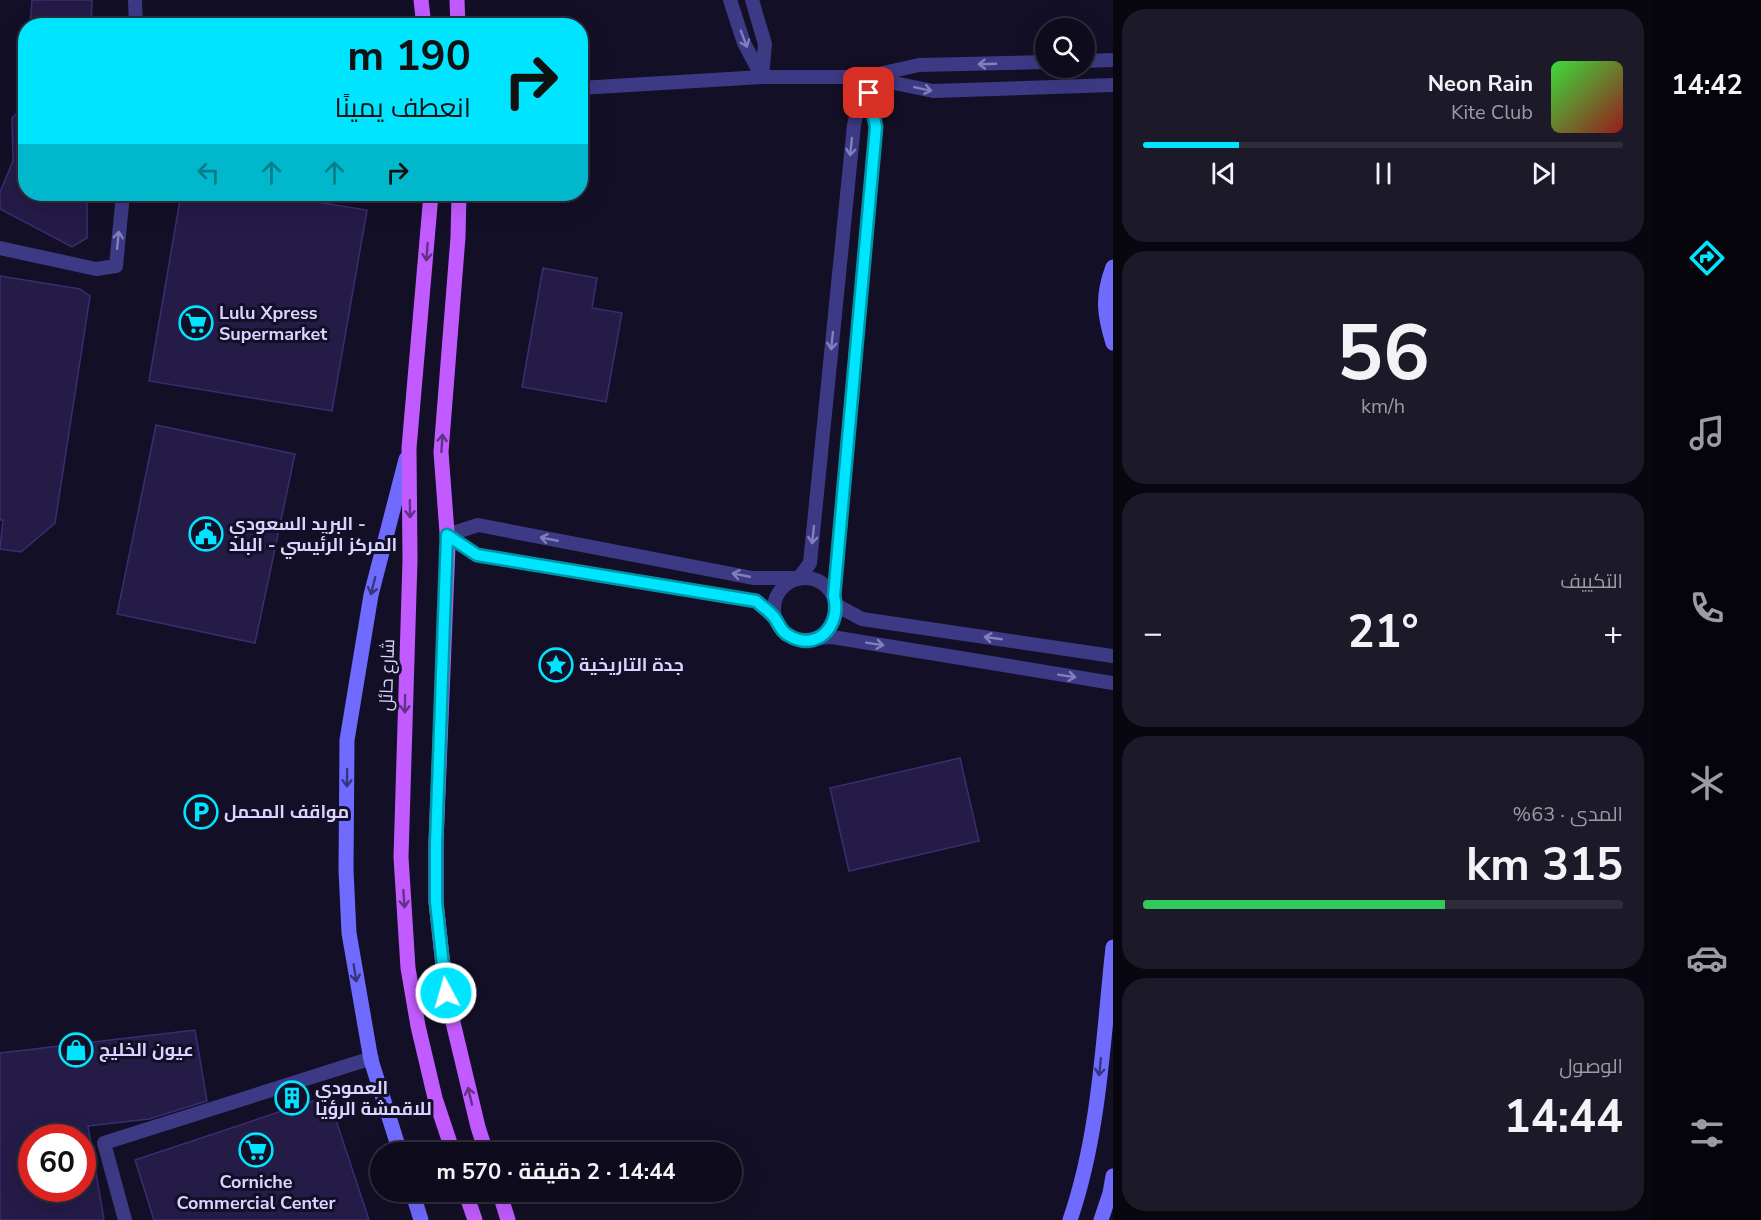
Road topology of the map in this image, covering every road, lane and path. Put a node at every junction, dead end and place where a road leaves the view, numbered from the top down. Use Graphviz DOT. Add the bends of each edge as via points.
graph roads {
  1 [pos="135,0"];
  2 [pos="421,0"];
  3 [pos="457,0"];
  4 [pos="730,0"];
  5 [pos="752,0"];
  6 [pos="136,18"];
  7 [pos="423,18"];
  8 [pos="458,18"];
  9 [pos="1113,60"];
  10 [pos="1095,61"];
  11 [pos="1035,62"];
  12 [pos="762,77"];
  13 [pos="865,77"];
  14 [pos="1113,85"];
  15 [pos="588,88"];
  16 [pos="122,201"];
  17 [pos="430,201"];
  18 [pos="459,201"];
  19 [pos="0,248"];
  20 [pos="1113,267"];
  21 [pos="1113,343"];
  22 [pos="410,448"];
  23 [pos="447,535"];
  24 [pos="799,578"];
  25 [pos="835,601"];
  26 [pos="775,618"];
  27 [pos="817,638"];
  28 [pos="1113,656"];
  29 [pos="1113,683"];
  30 [pos="1113,946"];
  31 [pos="372,1058"];
  32 [pos="397,1142"];
  33 [pos="450,1142"];
  34 [pos="483,1142"];
  35 [pos="1113,1176"];
  36 [pos="415,1202"];
  37 [pos="469,1202"];
  38 [pos="502,1202"];
  39 [pos="125,1220"];
  40 [pos="421,1220"];
  41 [pos="475,1220"];
  42 [pos="508,1220"];
  43 [pos="1070,1220"];
  44 [pos="1101,1220"];
  1 -- 6 [label="street"];
  2 -- 7 [label="main road"];
  3 -- 8 [label="main road"];
  4 -- 12 [label="street, one-way" via="744,43"];
  5 -- 12 [label="street" via="765,44"];
  9 -- 10 [label="street"];
  11 -- 13 [label="street, one-way" via="919,65"];
  12 -- 13 [label="street"];
  12 -- 15 [label="street"];
  13 -- 14 [label="street, one-way" via="933,91"];
  13 -- 24 [label="street, one-way" via="854,125 810,563"];
  13 -- 25 [label="street" via="876,127"];
  19 -- 16 [label="street, one-way" via="96,269 116,266"];
  17 -- 22 [label="main road, شارع حائل, one-way"];
  23 -- 18 [label="main road, one-way" via="441,452"];
  20 -- 21 [label="main road" via="1104,297"];
  22 -- 31 [label="main road, one-way" via="371,595 347,740 349,933"];
  22 -- 33 [label="main road, شارع حائل, one-way" via="401,857 408,968 435,1098"];
  24 -- 23 [label="street, one-way" via="753,578 478,525"];
  23 -- 26 [label="street" via="477,555 756,601"];
  34 -- 23 [label="main road, one-way" via="446,993 436,902"];
  24 -- 25 [label="street" via="820,581"];
  24 -- 26 [label="street" via="789,581 775,597"];
  25 -- 27 [label="street" via="832,625"];
  28 -- 25 [label="street, one-way" via="862,619"];
  26 -- 27 [label="street" via="787,635"];
  27 -- 29 [label="street, one-way" via="832,637"];
  30 -- 43 [label="main road, one-way" via="1098,1092 1083,1182"];
  31 -- 32 [label="main road"];
  31 -- 39 [label="street" via="104,1143"];
  35 -- 44 [label="main road"];
  36 -- 40 [label="main road"];
  37 -- 41 [label="main road"];
  38 -- 42 [label="main road"];
}
